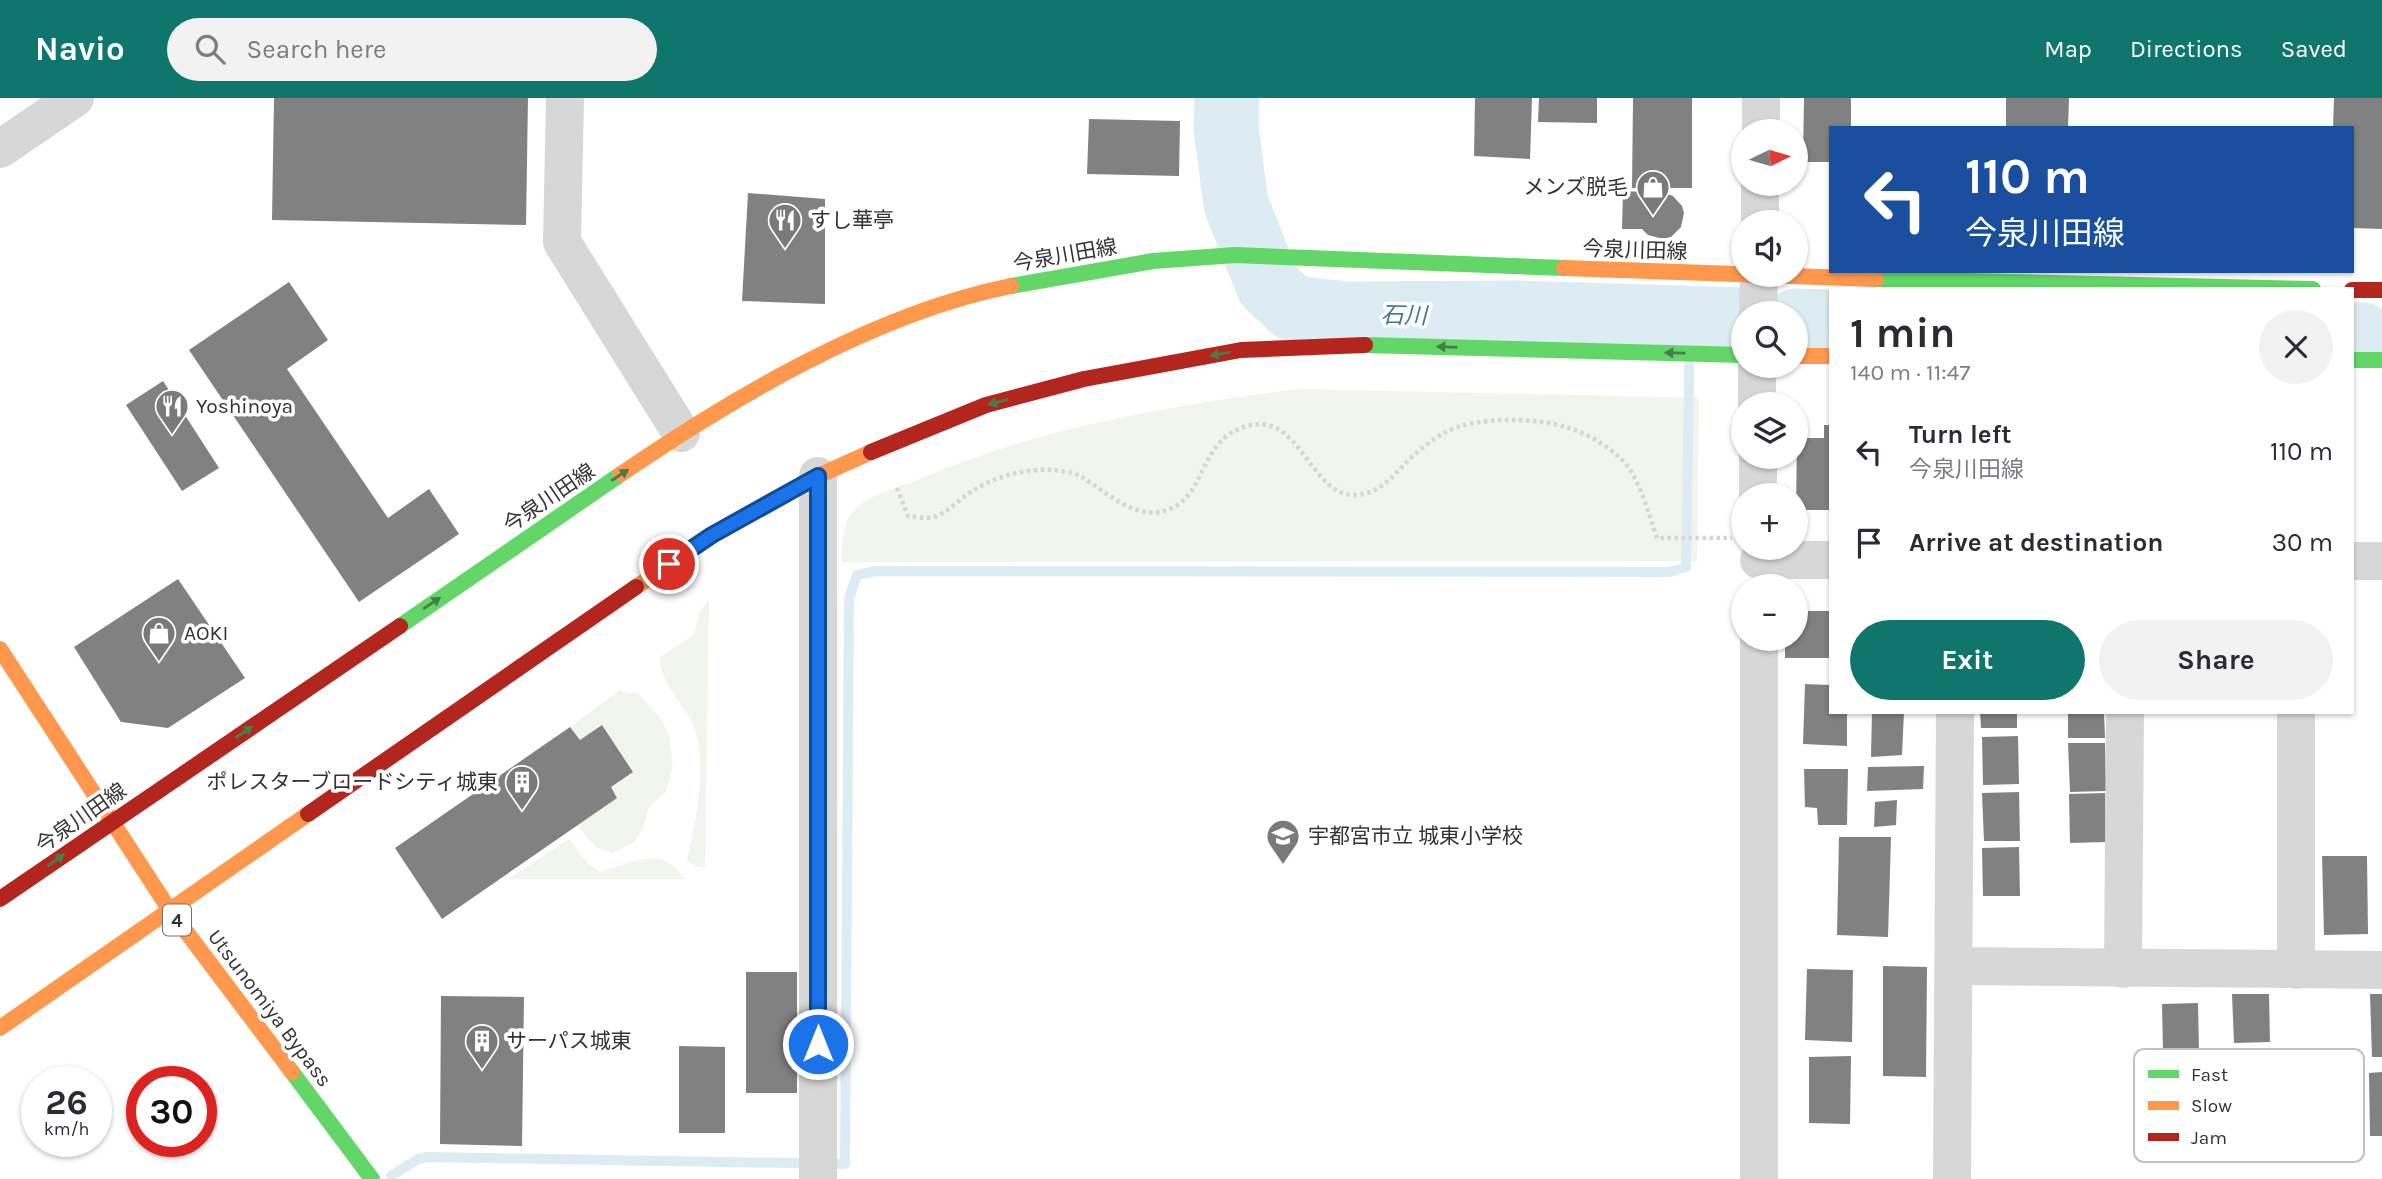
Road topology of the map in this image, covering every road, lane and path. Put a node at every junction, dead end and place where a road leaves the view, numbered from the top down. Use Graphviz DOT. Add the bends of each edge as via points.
graph roads {
  1 [pos="75,98"];
  2 [pos="565,98"];
  3 [pos="1761,98"];
  4 [pos="1760,119"];
  5 [pos="0,149"];
  6 [pos="1731,274"];
  7 [pos="1808,276"];
  8 [pos="2234,287"];
  9 [pos="2354,290"];
  10 [pos="2382,290"];
  11 [pos="1731,355"];
  12 [pos="1808,356"];
  13 [pos="1829,356"];
  14 [pos="2354,360"];
  15 [pos="2382,360"];
  16 [pos="681,433"];
  17 [pos="818,476"];
  18 [pos="897,488"];
  19 [pos="1731,550"];
  20 [pos="1808,559"];
  21 [pos="1829,560"];
  22 [pos="2354,561"];
  23 [pos="2382,561"];
  24 [pos="0,649"];
  25 [pos="1759,651"];
  26 [pos="1955,714"];
  27 [pos="2125,714"];
  28 [pos="2296,714"];
  29 [pos="112,821"];
  30 [pos="0,899"];
  31 [pos="169,909"];
  32 [pos="1955,966"];
  33 [pos="2123,969"];
  34 [pos="2296,970"];
  35 [pos="2382,970"];
  36 [pos="0,1028"];
  37 [pos="372,1179"];
  38 [pos="818,1179"];
  39 [pos="1759,1179"];
  40 [pos="1952,1179"];
  1 -- 5 [label="street"];
  2 -- 16 [label="street" via="562,242"];
  3 -- 4 [label="street"];
  6 -- 16 [label="main road, 今泉川田線" via="1235,255 1153,261 988,291 912,315 815,358"];
  7 -- 8 [label="main road, 今泉川田線"];
  9 -- 10 [label="main road"];
  11 -- 17 [label="main road, one-way" via="1364,345 1241,350 1084,379 986,405"];
  12 -- 13 [label="main road"];
  14 -- 15 [label="main road"];
  29 -- 16 [label="main road, 今泉川田線, one-way"];
  17 -- 31 [label="main road" via="712,535"];
  17 -- 38 [label="street"];
  18 -- 19 [label="path" via="908,516 933,518 974,490 1016,472 1053,470 1077,474 1122,505 1156,514 1175,507 1190,494 1213,449 1231,434 1251,425 1272,425 1294,442 1331,488 1352,495 1374,492 1447,432 1483,421 1526,421 1568,427 1621,458 1640,488 1657,538 1695,538"];
  20 -- 21 [label="street"];
  22 -- 23 [label="street"];
  24 -- 29 [label="main road, Utsunomiya Bypass / 4"];
  25 -- 39 [label="street"];
  26 -- 32 [label="street"];
  27 -- 33 [label="street"];
  28 -- 34 [label="street"];
  30 -- 29 [label="main road, 今泉川田線, one-way"];
  29 -- 31 [label="main road, Utsunomiya Bypass / 4"];
  31 -- 36 [label="main road"];
  31 -- 37 [label="main road, Utsunomiya Bypass / 4"];
  32 -- 33 [label="street"];
  32 -- 40 [label="street"];
  33 -- 34 [label="street"];
  34 -- 35 [label="street"];
}
